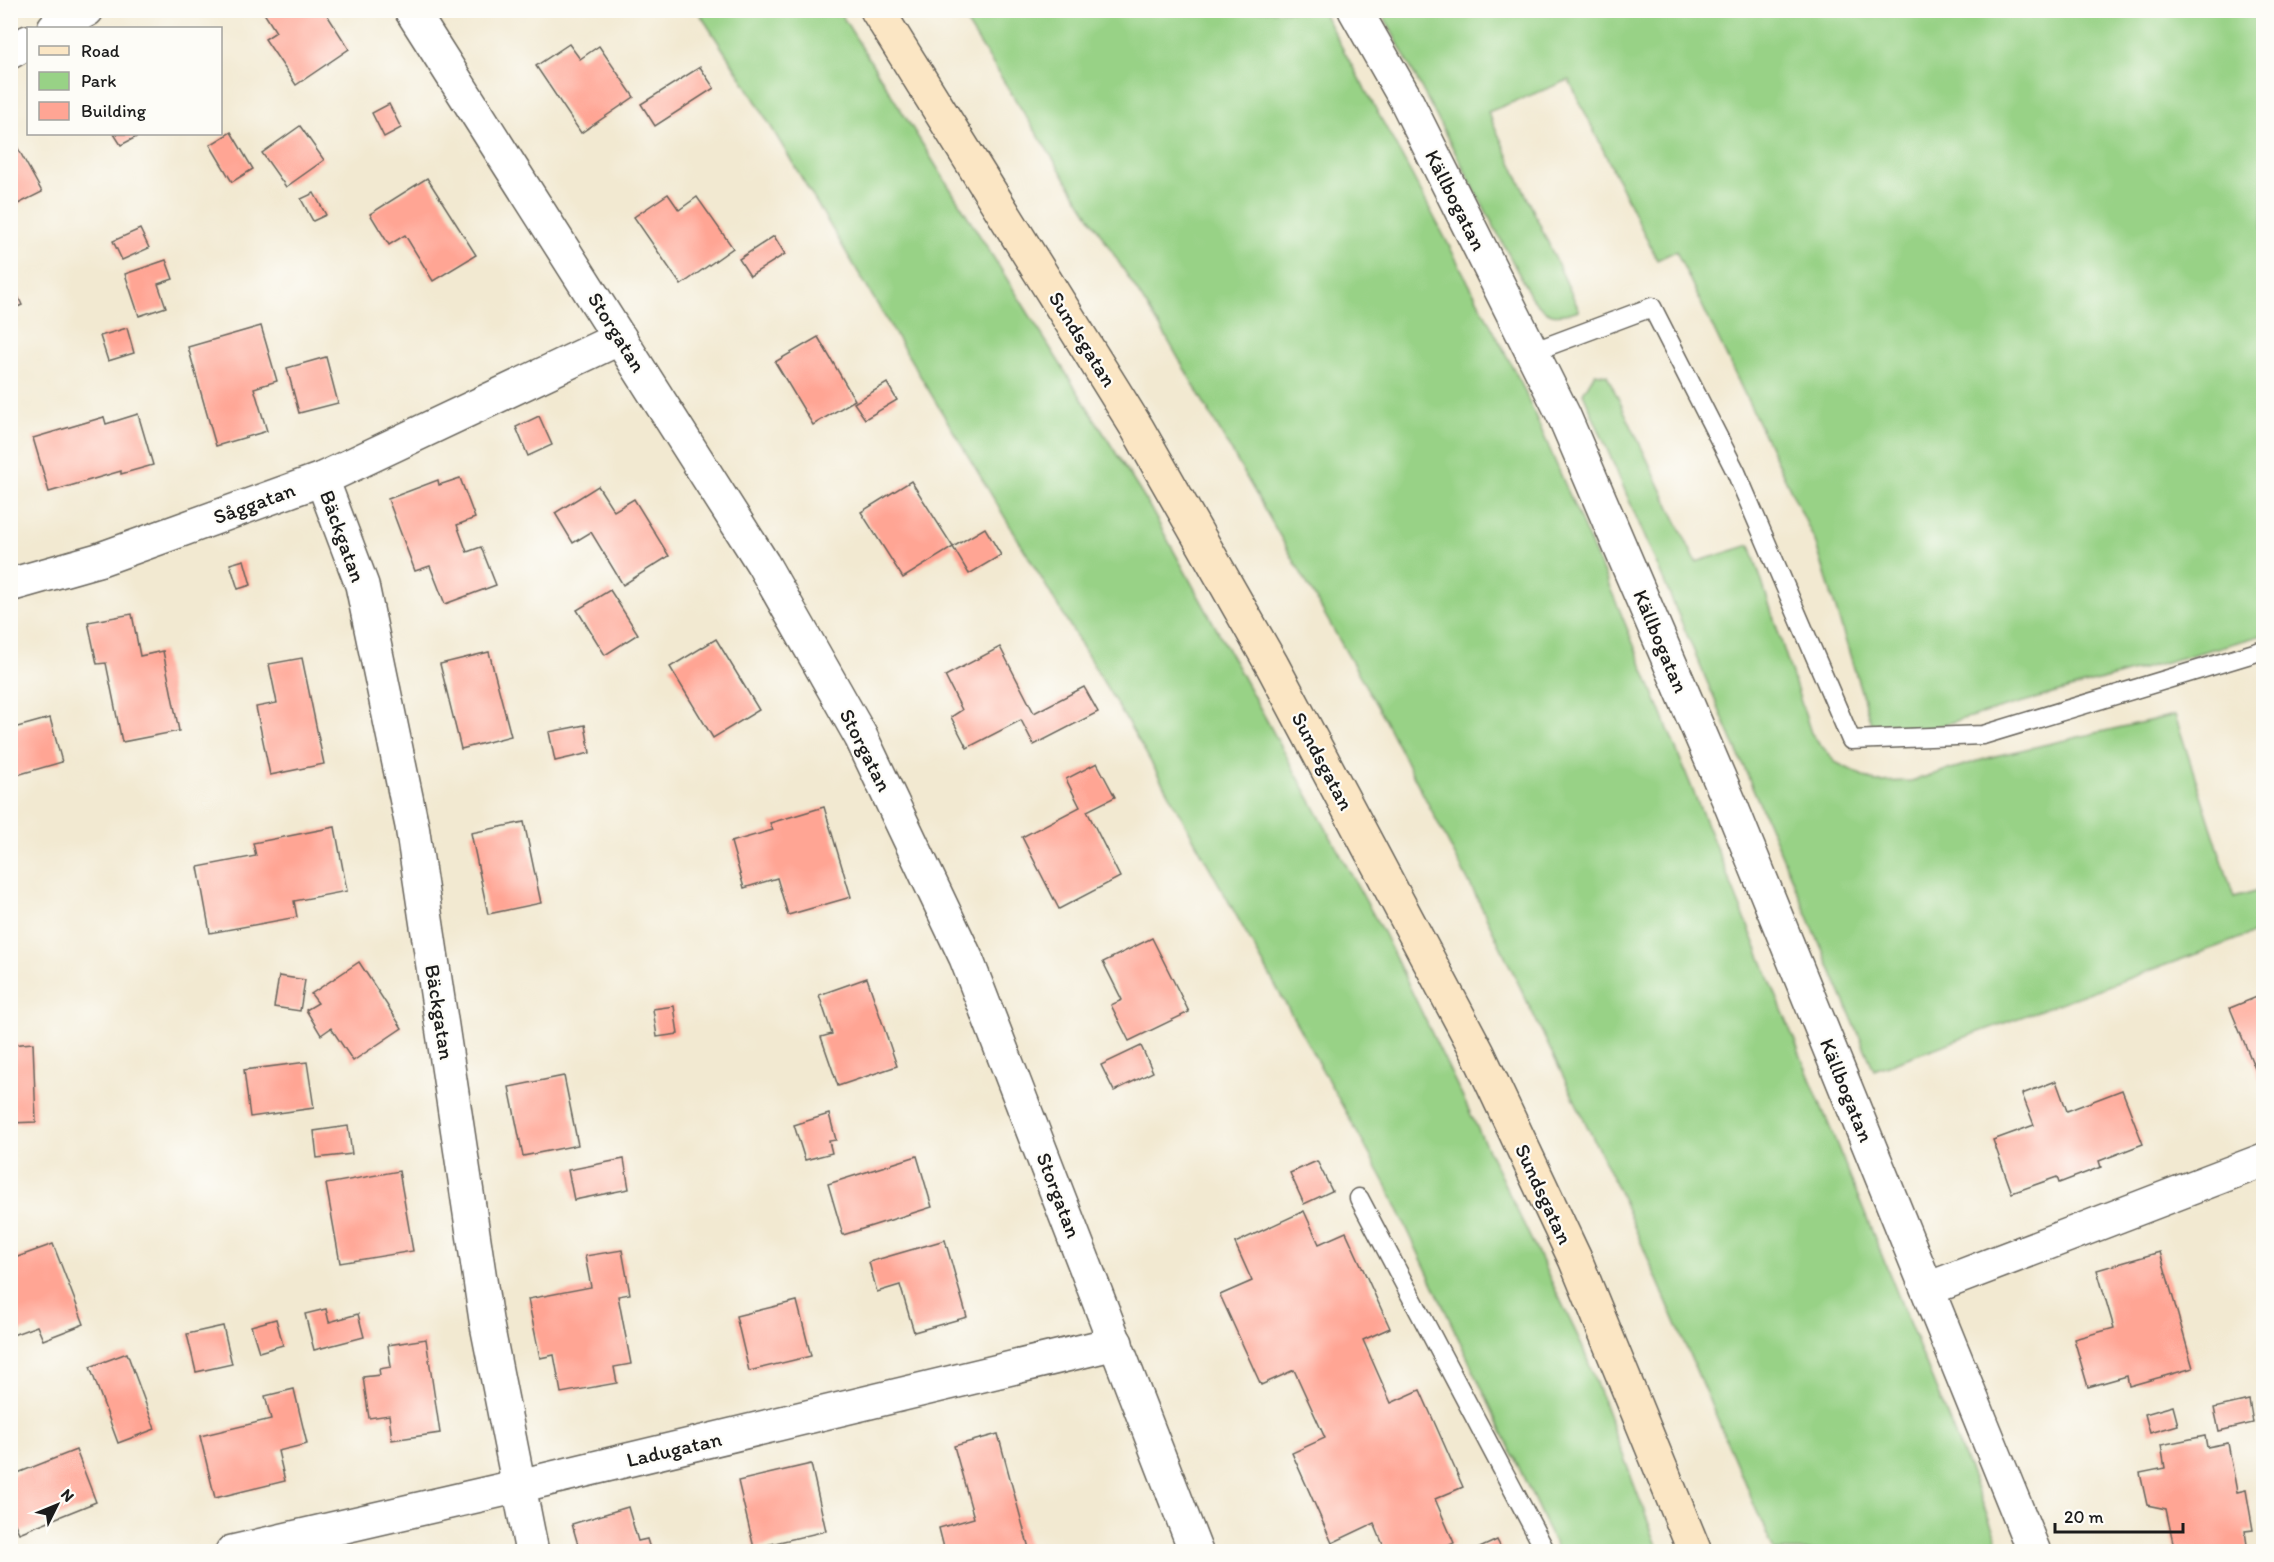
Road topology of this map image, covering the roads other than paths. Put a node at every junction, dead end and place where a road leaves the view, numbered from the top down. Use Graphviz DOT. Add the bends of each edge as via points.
graph roads {
  1 [pos="87,10"];
  2 [pos="411,10"];
  3 [pos="876,10"];
  4 [pos="1355,10"];
  5 [pos="56,27"];
  6 [pos="27,43"];
  7 [pos="10,52"];
  8 [pos="620,338"];
  9 [pos="1532,352"];
  10 [pos="322,478"];
  11 [pos="10,585"];
  12 [pos="2264,650"];
  13 [pos="2264,1160"];
  14 [pos="1359,1198"];
  15 [pos="1928,1289"];
  16 [pos="1116,1343"];
  17 [pos="519,1486"];
  18 [pos="232,1551"];
  19 [pos="532,1551"];
  20 [pos="1196,1551"];
  21 [pos="1546,1551"];
  22 [pos="1695,1551"];
  23 [pos="2034,1551"];
  1 -- 5 [label="street"];
  2 -- 8 [label="street, Storgatan"];
  3 -- 22 [label="main road, Sundsgatan" via="1137,428 1294,707 1478,1053 1575,1259"];
  4 -- 9 [label="street, Källbogatan" via="1405,98"];
  6 -- 7 [label="street"];
  8 -- 10 [label="street, Såggatan"];
  8 -- 16 [label="street, Storgatan" via="763,564 861,737 966,958"];
  9 -- 12 [label="lane" via="1652,307 1736,472 1851,740 1983,735"];
  9 -- 15 [label="street, Källbogatan" via="1564,416 1732,808"];
  10 -- 11 [label="street, Såggatan" via="98,560"];
  10 -- 17 [label="street, Bäckgatan" via="362,585 412,826 486,1320"];
  13 -- 15 [label="street"];
  14 -- 21 [label="lane"];
  15 -- 23 [label="street, Källbogatan"];
  16 -- 17 [label="street, Ladugatan"];
  16 -- 20 [label="street, Storgatan"];
  17 -- 18 [label="street, Ladugatan"];
  17 -- 19 [label="street, Bäckgatan"];
}
